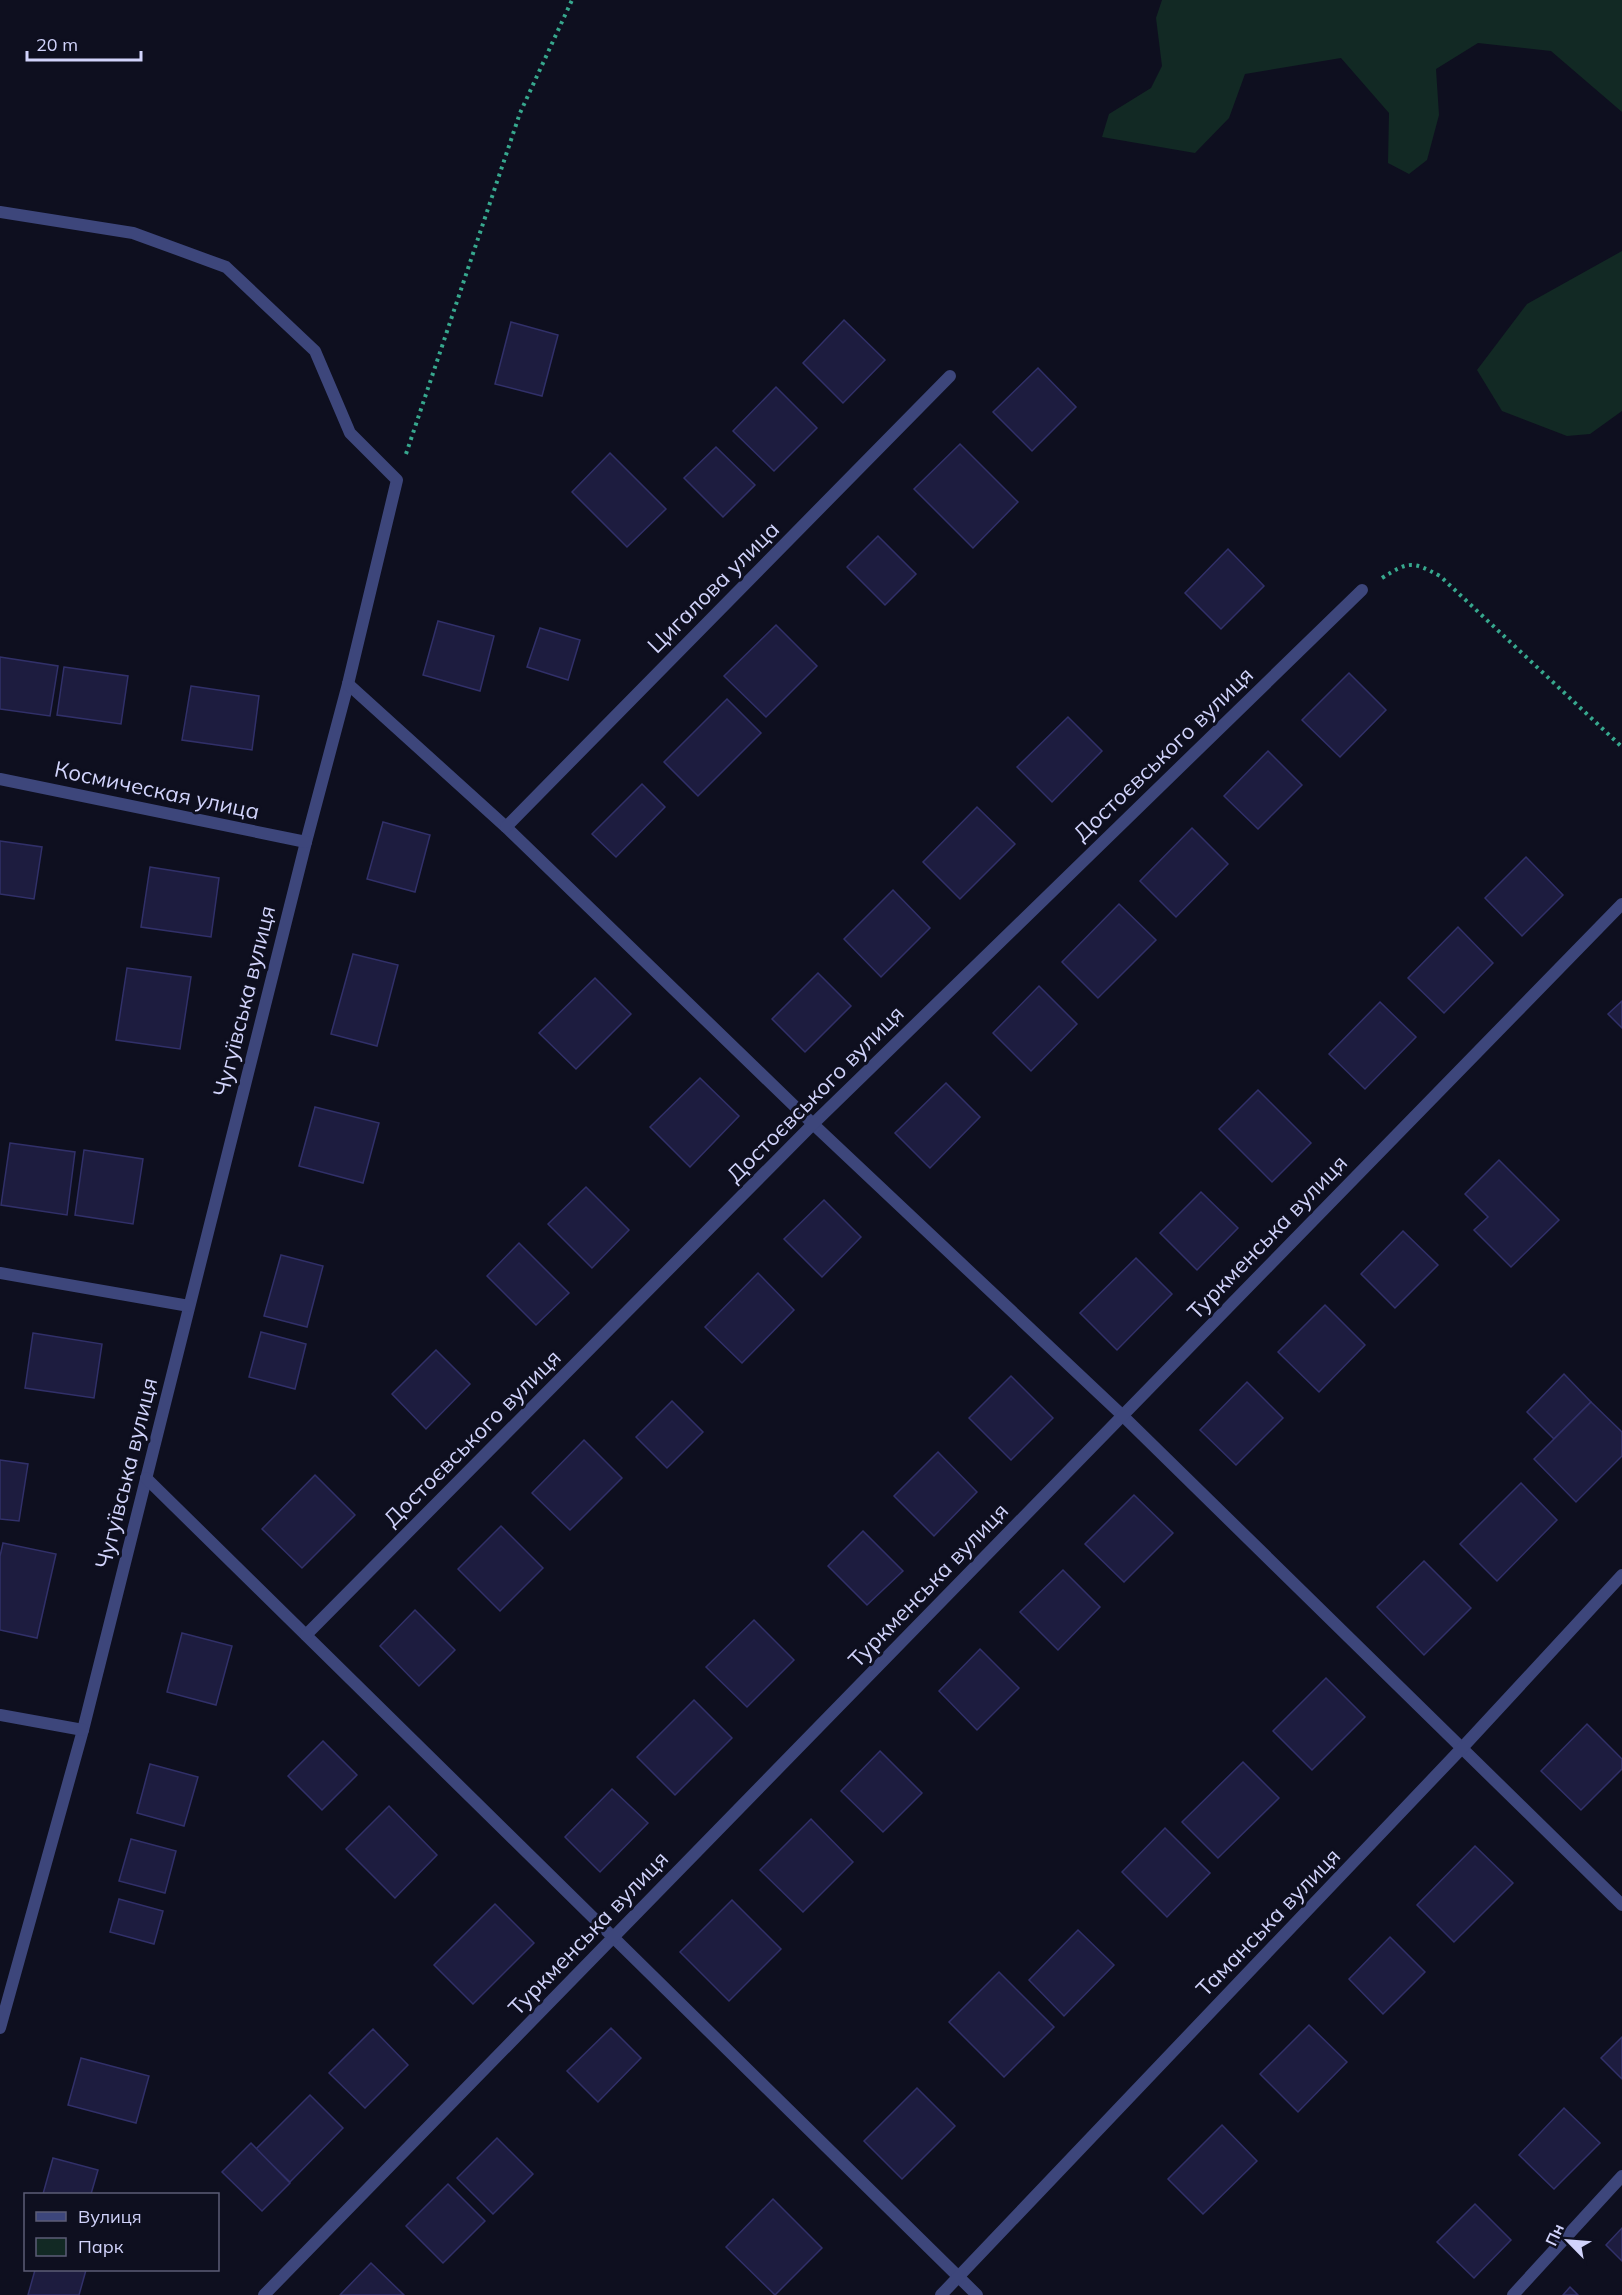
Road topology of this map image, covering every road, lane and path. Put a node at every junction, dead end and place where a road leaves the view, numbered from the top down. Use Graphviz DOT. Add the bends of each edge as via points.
graph roads {
  1 [pos="572,0"];
  2 [pos="0,212"];
  3 [pos="950,376"];
  4 [pos="397,480"];
  5 [pos="1362,590"];
  6 [pos="348,684"];
  7 [pos="1622,747"];
  8 [pos="0,779"];
  9 [pos="506,828"];
  10 [pos="306,843"];
  11 [pos="1622,904"];
  12 [pos="813,1124"];
  13 [pos="0,1274"];
  14 [pos="189,1306"];
  15 [pos="1123,1416"];
  16 [pos="146,1478"];
  17 [pos="1622,1575"];
  18 [pos="306,1635"];
  19 [pos="0,1715"];
  20 [pos="82,1730"];
  21 [pos="1462,1748"];
  22 [pos="1622,1905"];
  23 [pos="614,1937"];
  24 [pos="0,2028"];
  25 [pos="1622,2176"];
  26 [pos="959,2276"];
  27 [pos="264,2295"];
  28 [pos="941,2295"];
  29 [pos="977,2295"];
  30 [pos="1514,2295"];
  1 -- 4 [label="path" via="520,113"];
  2 -- 4 [label="street" via="133,233 226,267 315,351 350,433"];
  3 -- 9 [label="street, Цигалова улица"];
  4 -- 6 [label="street, Чугуївська вулиця"];
  5 -- 7 [label="path" via="1402,566 1419,565 1440,576"];
  5 -- 12 [label="street, Достоєвського вулиця"];
  6 -- 9 [label="street"];
  6 -- 10 [label="street, Чугуївська вулиця"];
  8 -- 10 [label="street, Космическая улица"];
  9 -- 12 [label="street"];
  10 -- 14 [label="street, Чугуївська вулиця"];
  11 -- 15 [label="street, Туркменська вулиця"];
  12 -- 15 [label="street"];
  12 -- 18 [label="street, Достоєвського вулиця"];
  13 -- 14 [label="street"];
  14 -- 16 [label="street, Чугуївська вулиця"];
  15 -- 21 [label="street"];
  15 -- 23 [label="street, Туркменська вулиця"];
  16 -- 18 [label="street"];
  16 -- 20 [label="street, Чугуївська вулиця"];
  17 -- 21 [label="street, Таманська вулиця"];
  18 -- 23 [label="street"];
  19 -- 20 [label="street"];
  20 -- 24 [label="street, Чугуївська вулиця"];
  21 -- 22 [label="street"];
  21 -- 26 [label="street, Таманська вулиця"];
  23 -- 26 [label="street"];
  23 -- 27 [label="street, Туркменська вулиця"];
  25 -- 30 [label="street"];
  26 -- 28 [label="street, Таманська вулиця"];
  26 -- 29 [label="street"];
}
